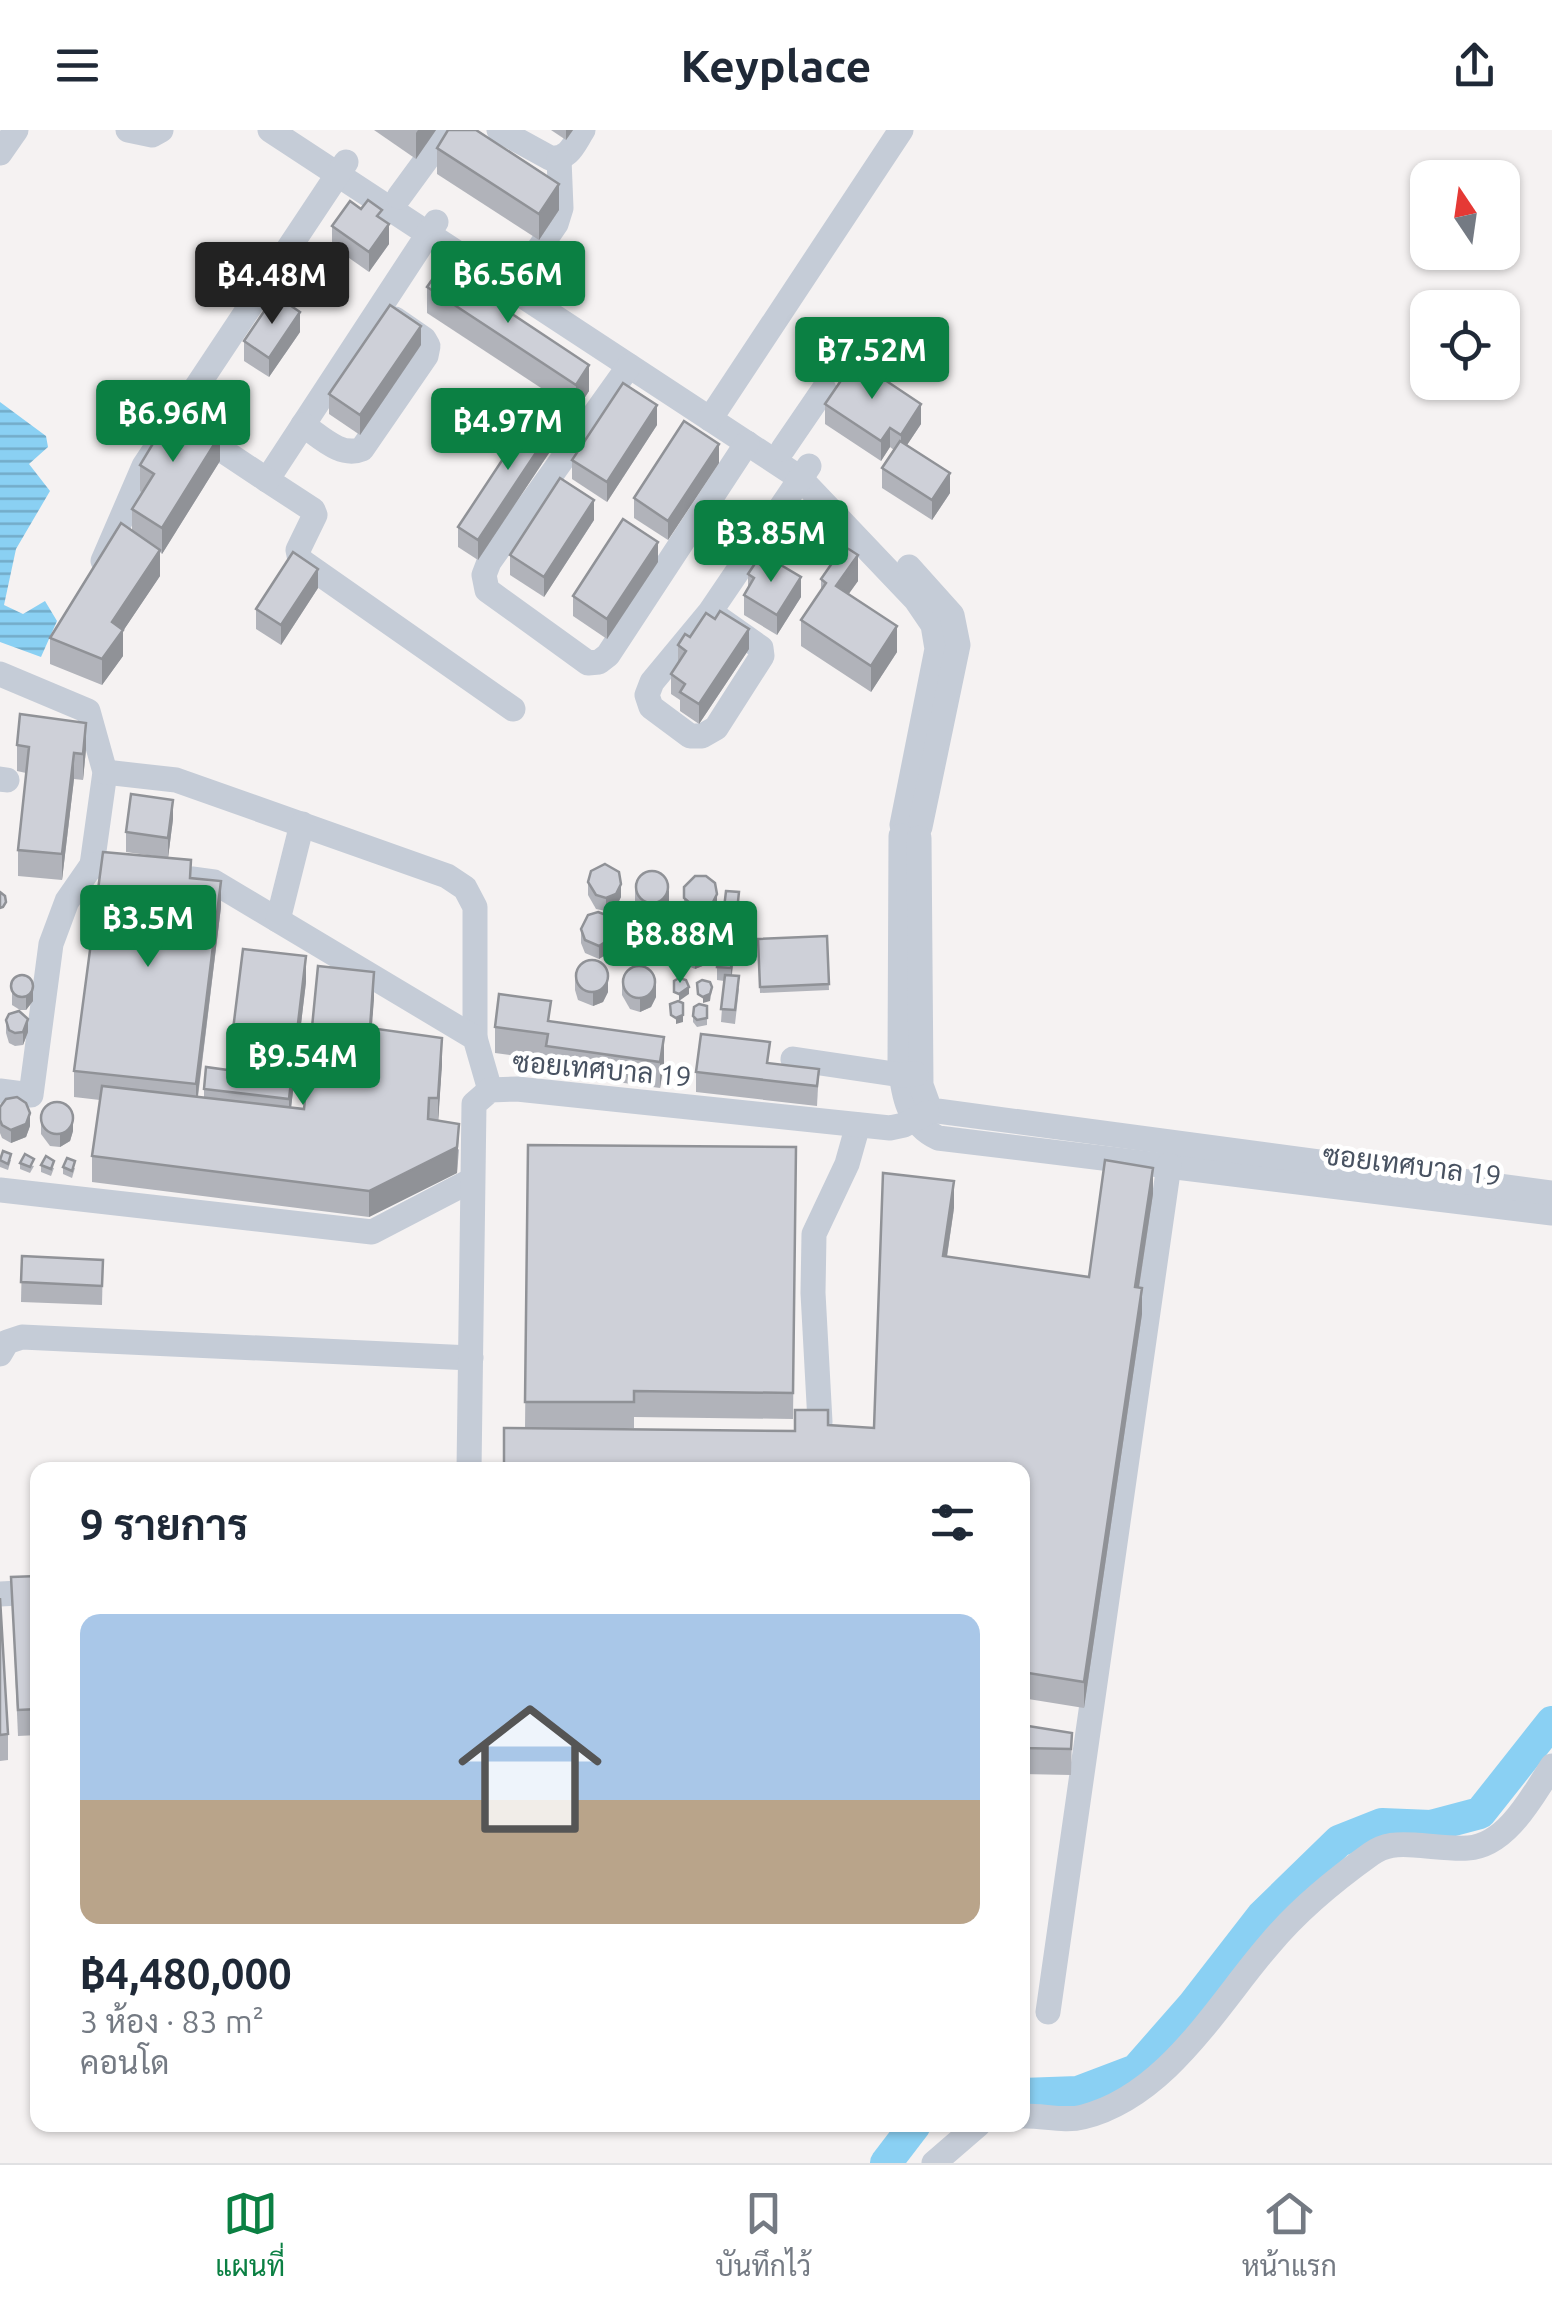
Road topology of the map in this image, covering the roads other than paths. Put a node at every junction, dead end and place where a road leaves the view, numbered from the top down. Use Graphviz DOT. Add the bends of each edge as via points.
graph roads {
  1 [pos="16,130"];
  2 [pos="128,130"];
  3 [pos="160,130"];
  4 [pos="270,130"];
  5 [pos="296,130"];
  6 [pos="448,130"];
  7 [pos="499,130"];
  8 [pos="583,130"];
  9 [pos="900,130"];
  10 [pos="0,152"];
  11 [pos="558,159"];
  12 [pos="341,169"];
  13 [pos="399,197"];
  14 [pos="432,228"];
  15 [pos="520,276"];
  16 [pos="378,308"];
  17 [pos="629,366"];
  18 [pos="824,388"];
  19 [pos="714,413"];
  20 [pos="174,418"];
  21 [pos="303,425"];
  22 [pos="747,443"];
  23 [pos="782,449"];
  24 [pos="805,472"];
  25 [pos="267,480"];
  26 [pos="93,581"];
  27 [pos="710,612"];
  28 [pos="0,674"];
  29 [pos="512,709"];
  30 [pos="105,772"];
  31 [pos="302,824"];
  32 [pos="92,865"];
  33 [pos="278,920"];
  34 [pos="475,1038"];
  35 [pos="793,1059"];
  36 [pos="911,1074"];
  37 [pos="490,1090"];
  38 [pos="0,1091"];
  39 [pos="922,1115"];
  40 [pos="858,1125"];
  41 [pos="1169,1164"];
  42 [pos="472,1180"];
  43 [pos="0,1190"];
  44 [pos="1552,1192"];
  45 [pos="1552,1213"];
  46 [pos="0,1354"];
  47 [pos="471,1358"];
  48 [pos="820,1422"];
  49 [pos="469,1462"];
  50 [pos="30,1592"];
  51 [pos="0,1594"];
  52 [pos="1552,1766"];
  53 [pos="1048,2012"];
  54 [pos="1030,2116"];
  55 [pos="970,2132"];
  56 [pos="934,2163"];
  1 -- 10 [label="street"];
  2 -- 3 [label="street" via="152,136"];
  4 -- 12 [label="street"];
  5 -- 12 [label="street"];
  6 -- 13 [label="street"];
  7 -- 11 [label="street"];
  8 -- 11 [label="street"];
  9 -- 19 [label="street"];
  11 -- 15 [label="street" via="562,208"];
  12 -- 13 [label="street"];
  12 -- 14 [label="street"];
  12 -- 20 [label="street"];
  13 -- 14 [label="street"];
  14 -- 15 [label="street"];
  14 -- 16 [label="street"];
  14 -- 17 [label="street"];
  15 -- 19 [label="street"];
  16 -- 21 [label="street"];
  16 -- 21 [label="street" via="424,339 426,356 362,449 343,452"];
  17 -- 19 [label="street"];
  17 -- 22 [label="street" via="484,575 488,590 588,663 608,655"];
  18 -- 23 [label="street"];
  19 -- 22 [label="street"];
  19 -- 23 [label="street"];
  20 -- 25 [label="street"];
  20 -- 26 [label="street" via="144,466"];
  21 -- 25 [label="street"];
  22 -- 24 [label="street"];
  23 -- 24 [label="street"];
  24 -- 27 [label="street"];
  24 -- 36 [label="street" via="891,561 933,625 936,649 911,831"];
  25 -- 29 [label="street" via="313,510 300,560"];
  27 -- 27 [label="street" via="755,642 762,656 716,728 690,736 651,707 647,694"];
  28 -- 30 [label="street" via="88,711"];
  30 -- 31 [label="street" via="176,780"];
  30 -- 32 [label="street"];
  31 -- 33 [label="street"];
  31 -- 34 [label="street" via="465,888 475,907"];
  32 -- 33 [label="street" via="214,882"];
  32 -- 38 [label="street" via="67,901 51,944 31,1095"];
  33 -- 34 [label="street"];
  34 -- 37 [label="street"];
  35 -- 36 [label="street"];
  36 -- 39 [label="street" via="904,1098"];
  37 -- 40 [label="street, ซอยเทศบาล 19"];
  37 -- 42 [label="street, ซอยเทศบาล 19" via="474,1104"];
  39 -- 40 [label="street, ซอยเทศบาล 19" via="890,1128"];
  39 -- 41 [label="street, ซอยเทศบาล 19" via="921,1130 938,1138"];
  39 -- 44 [label="street, ซอยเทศบาล 19"];
  40 -- 48 [label="street" via="814,1234"];
  41 -- 45 [label="street, ซอยเทศบาล 19"];
  41 -- 53 [label="street"];
  42 -- 43 [label="street" via="372,1232"];
  42 -- 47 [label="street, ซอยเทศบาล 19"];
  46 -- 47 [label="street" via="7,1342 22,1337"];
  47 -- 49 [label="street, ซอยเทศบาล 19"];
  50 -- 51 [label="street"];
  52 -- 54 [label="street" via="1509,1825 1479,1846 1395,1844 1372,1853 1290,1923 1208,2026 1156,2077 1086,2116"];
  55 -- 56 [label="street"];
}
